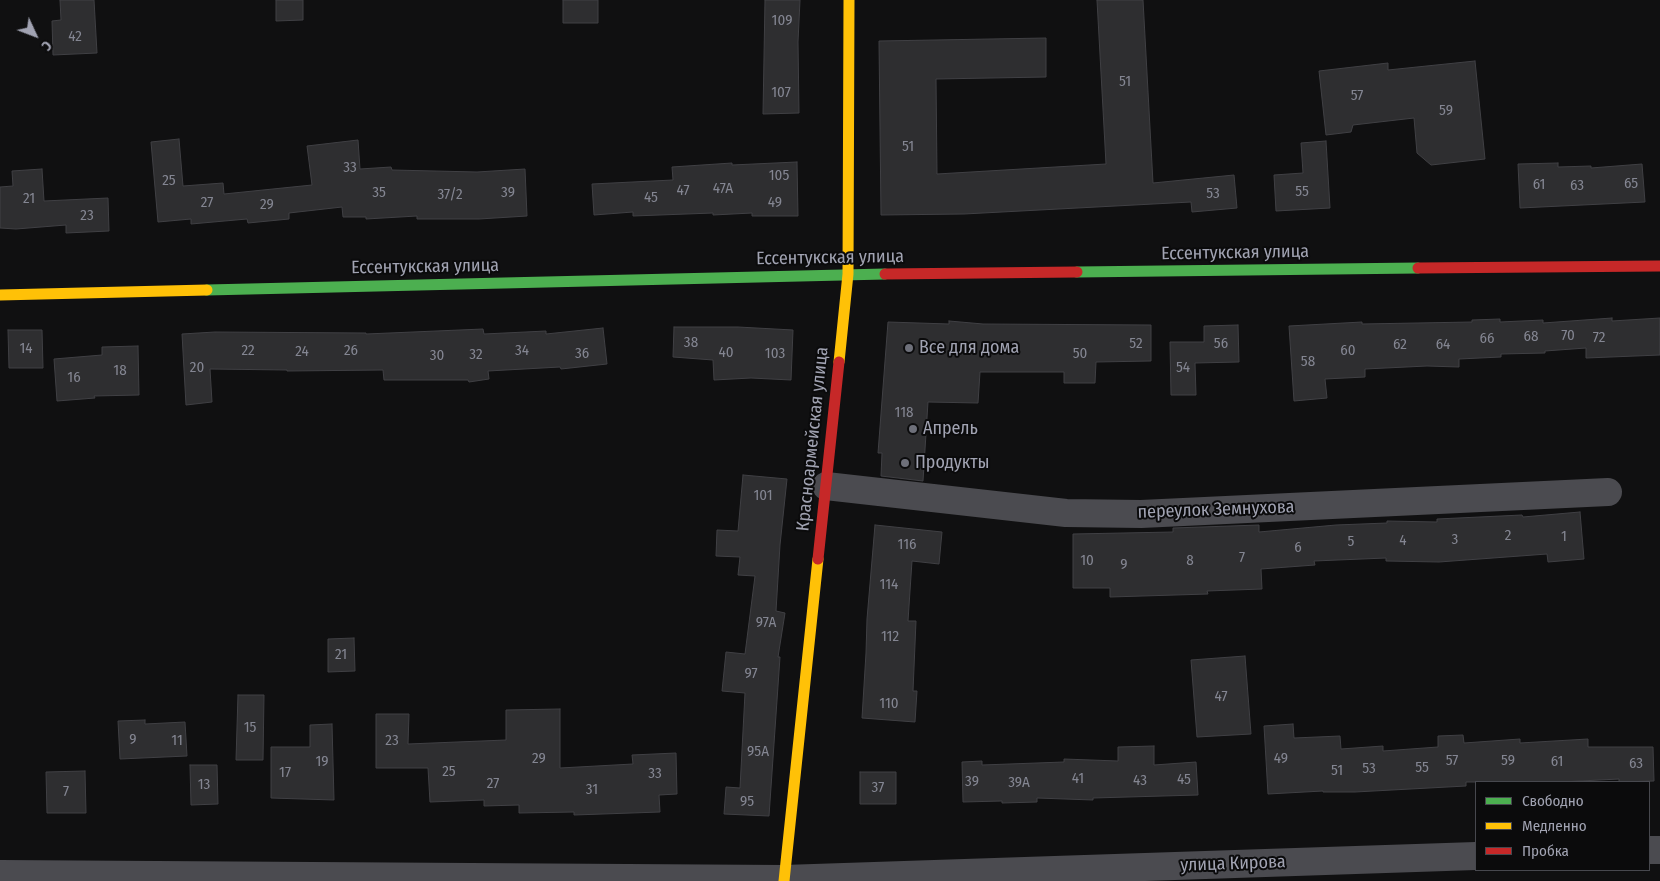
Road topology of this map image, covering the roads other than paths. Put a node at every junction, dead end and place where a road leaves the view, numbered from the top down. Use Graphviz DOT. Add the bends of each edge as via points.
graph roads {
  1 [pos="849,0"];
  2 [pos="1660,266"];
  3 [pos="848,274"];
  4 [pos="0,295"];
  5 [pos="826,486"];
  6 [pos="1608,492"];
  7 [pos="1475,856"];
  8 [pos="0,874"];
  9 [pos="784,880"];
  1 -- 3 [label="street, Красноармейская улица"];
  2 -- 3 [label="street, Ессентукская улица"];
  3 -- 4 [label="street, Ессентукская улица"];
  3 -- 5 [label="street, Красноармейская улица"];
  5 -- 6 [label="street, переулок Земнухова" via="1066,513 1141,514"];
  5 -- 9 [label="street, Красноармейская улица"];
  7 -- 9 [label="street, улица Кирова"];
  8 -- 9 [label="street, улица Кирова"];
}
